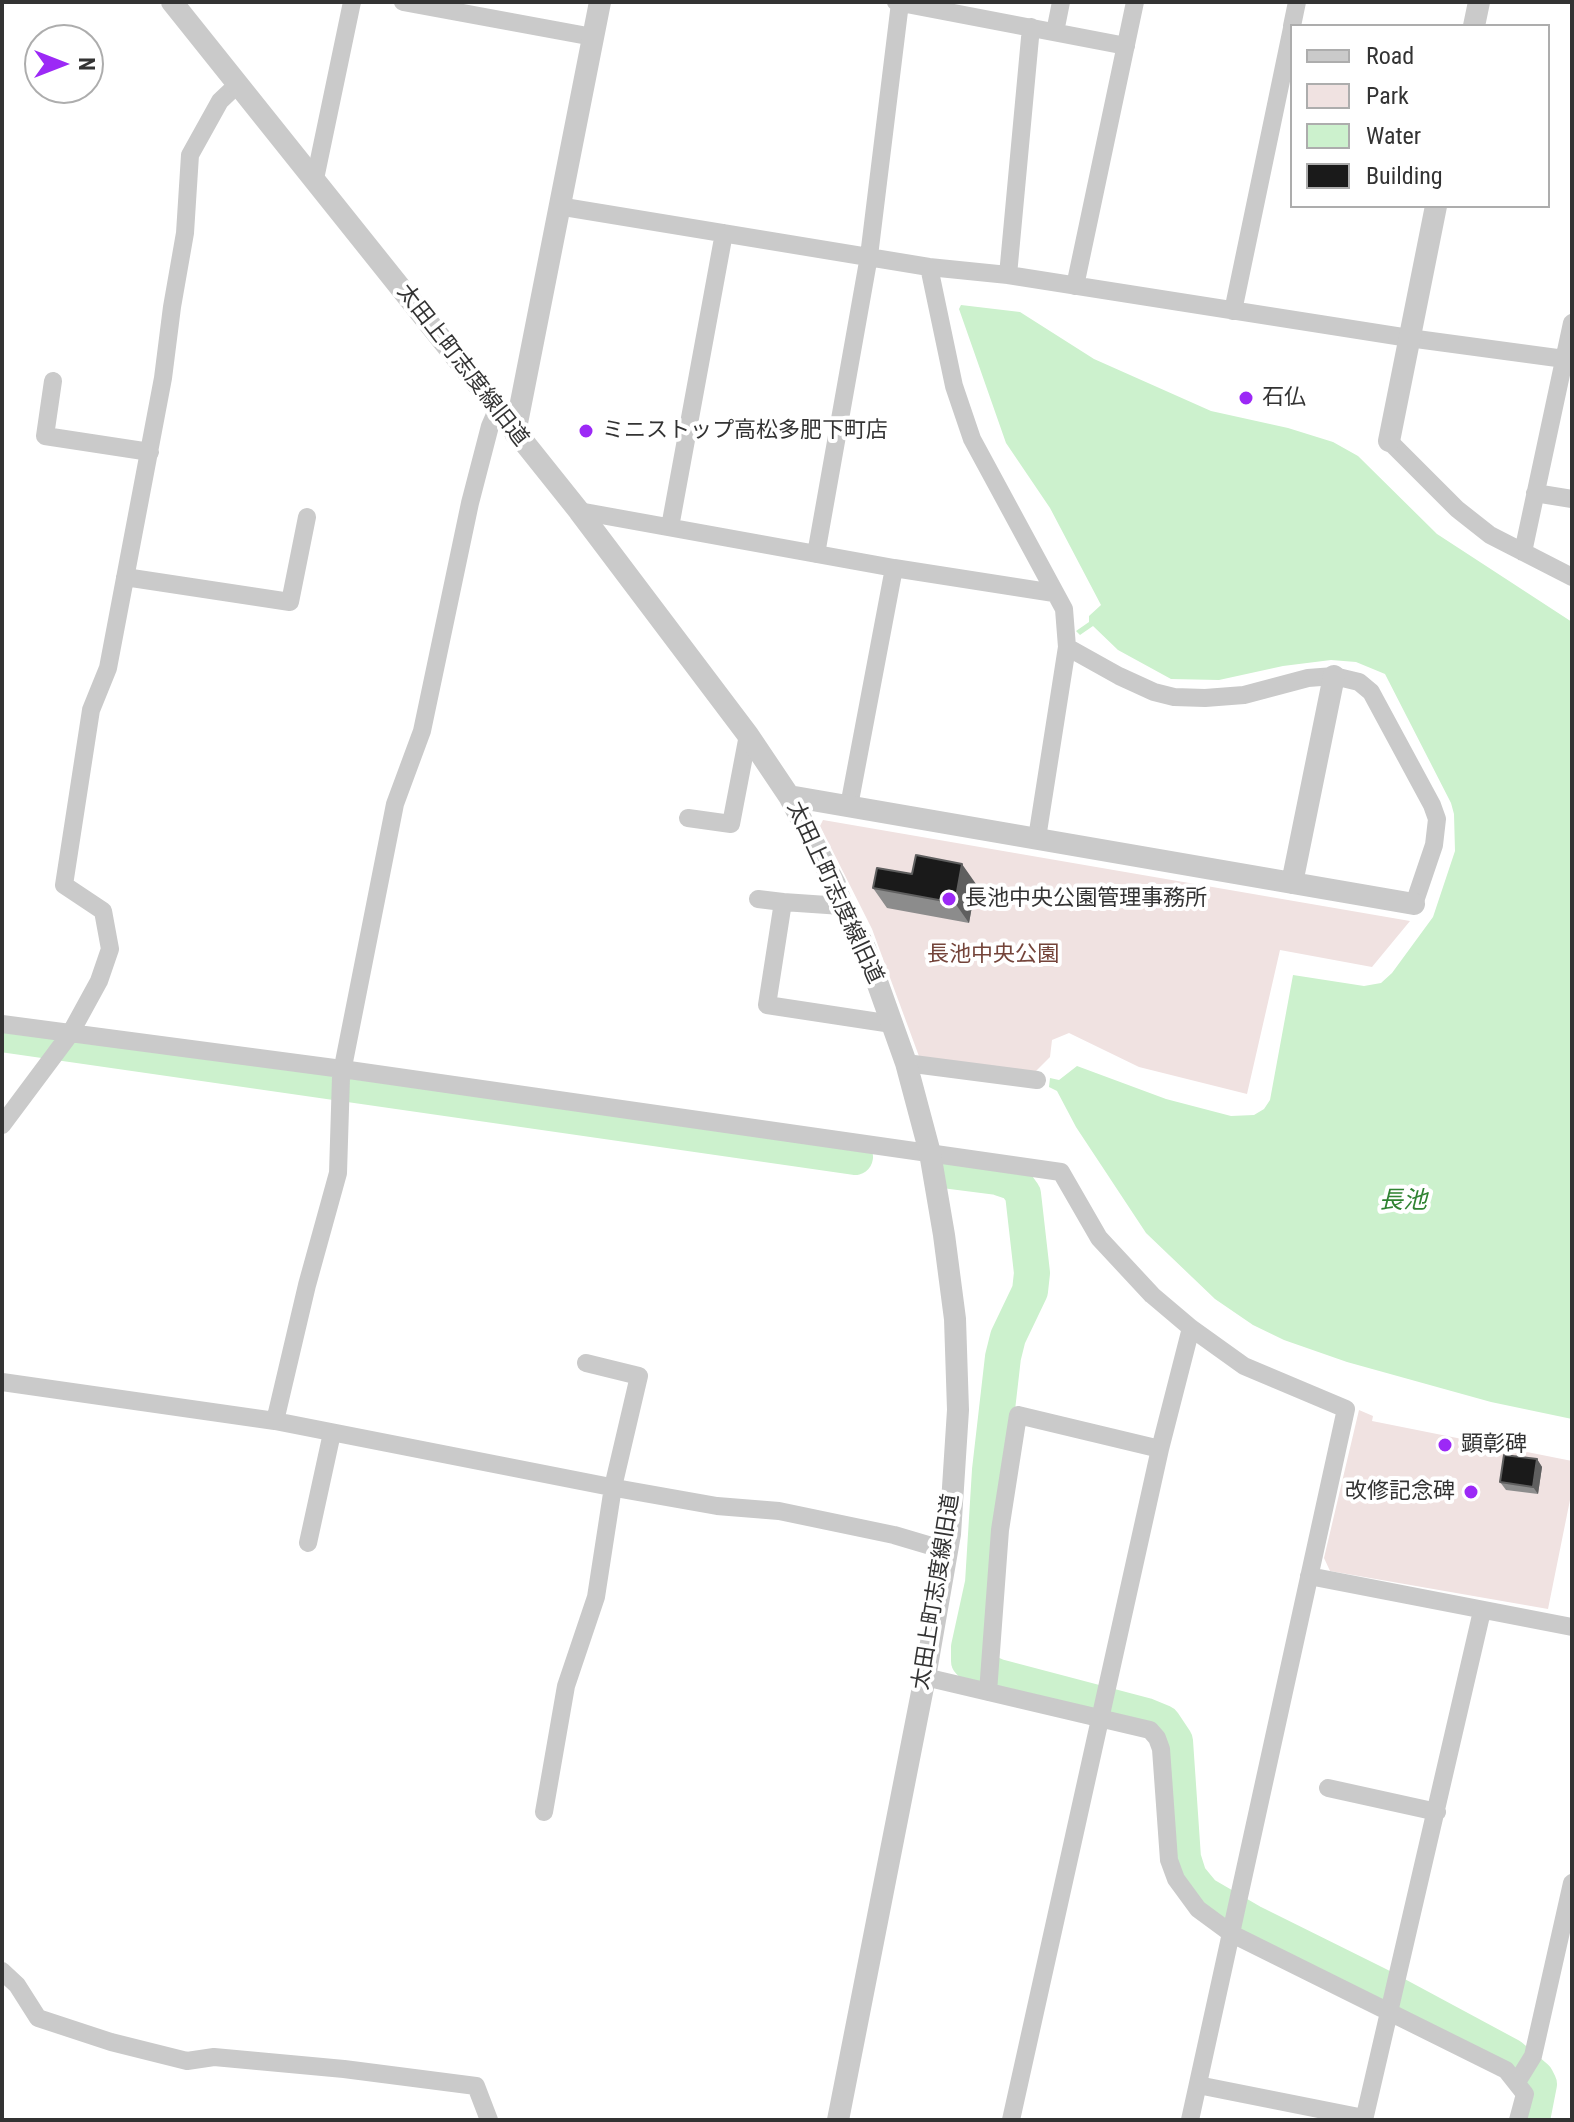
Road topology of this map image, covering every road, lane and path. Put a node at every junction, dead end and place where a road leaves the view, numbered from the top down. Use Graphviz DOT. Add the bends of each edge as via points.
graph roads {
  1 [pos="172,2"];
  2 [pos="352,2"];
  3 [pos="403,2"];
  4 [pos="600,2"];
  5 [pos="1061,2"];
  6 [pos="1135,2"];
  7 [pos="1297,2"];
  8 [pos="1479,2"];
  9 [pos="898,3"];
  10 [pos="995,11"];
  11 [pos="1293,24"];
  12 [pos="1474,24"];
  13 [pos="1031,27"];
  14 [pos="1055,32"];
  15 [pos="593,37"];
  16 [pos="1290,37"];
  17 [pos="1126,46"];
  18 [pos="238,84"];
  19 [pos="315,179"];
  20 [pos="558,206"];
  21 [pos="1436,208"];
  22 [pos="724,233"];
  23 [pos="869,256"];
  24 [pos="929,267"];
  25 [pos="1008,275"];
  26 [pos="1075,286"];
  27 [pos="1233,311"];
  28 [pos="1572,323"];
  29 [pos="1409,338"];
  30 [pos="1568,360"];
  31 [pos="53,381"];
  32 [pos="497,410"];
  33 [pos="515,433"];
  34 [pos="1389,441"];
  35 [pos="150,452"];
  36 [pos="1535,493"];
  37 [pos="1572,499"];
  38 [pos="579,511"];
  39 [pos="307,517"];
  40 [pos="670,527"];
  41 [pos="1523,552"];
  42 [pos="816,554"];
  43 [pos="894,568"];
  44 [pos="125,577"];
  45 [pos="1572,577"];
  46 [pos="1054,593"];
  47 [pos="1067,647"];
  48 [pos="1334,676"];
  49 [pos="748,735"];
  50 [pos="789,796"];
  51 [pos="849,806"];
  52 [pos="688,818"];
  53 [pos="1037,838"];
  54 [pos="1292,883"];
  55 [pos="758,899"];
  56 [pos="783,902"];
  57 [pos="1414,904"];
  58 [pos="842,906"];
  59 [pos="767,1005"];
  60 [pos="2,1024"];
  61 [pos="892,1024"];
  62 [pos="765,1025"];
  63 [pos="70,1034"];
  64 [pos="906,1063"];
  65 [pos="341,1080"];
  66 [pos="1037,1080"];
  67 [pos="2,1125"];
  68 [pos="930,1153"];
  69 [pos="1191,1328"];
  70 [pos="586,1363"];
  71 [pos="2,1382"];
  72 [pos="275,1421"];
  73 [pos="332,1433"];
  74 [pos="1160,1449"];
  75 [pos="613,1487"];
  76 [pos="308,1543"];
  77 [pos="948,1551"];
  78 [pos="1309,1576"];
  79 [pos="1482,1611"];
  80 [pos="1572,1627"];
  81 [pos="925,1677"];
  82 [pos="989,1681"];
  83 [pos="1102,1708"];
  84 [pos="1328,1788"];
  85 [pos="544,1812"];
  86 [pos="1437,1812"];
  87 [pos="1572,1883"];
  88 [pos="1235,1920"];
  89 [pos="2,1971"];
  90 [pos="1392,1999"];
  91 [pos="1519,2079"];
  92 [pos="1198,2085"];
  93 [pos="1364,2119"];
  94 [pos="489,2120"];
  95 [pos="838,2120"];
  96 [pos="1011,2120"];
  97 [pos="1190,2120"];
  98 [pos="1518,2120"];
  1 -- 18 [label="street, 太田上町志度線旧道"];
  2 -- 19 [label="street"];
  3 -- 15 [label="street"];
  4 -- 15 [label="street"];
  5 -- 14 [label="street"];
  6 -- 17 [label="street"];
  7 -- 11 [label="street"];
  8 -- 12 [label="street"];
  9 -- 10 [label="street"];
  9 -- 23 [label="street"];
  10 -- 13 [label="street"];
  13 -- 14 [label="street"];
  13 -- 25 [label="street"];
  14 -- 17 [label="street"];
  15 -- 20 [label="street"];
  16 -- 27 [label="street"];
  17 -- 26 [label="street"];
  18 -- 19 [label="street, 太田上町志度線旧道"];
  18 -- 35 [label="street" via="220,101 190,155 185,233"];
  19 -- 32 [label="street, 太田上町志度線旧道"];
  20 -- 22 [label="street"];
  20 -- 33 [label="street"];
  21 -- 29 [label="street"];
  22 -- 23 [label="street"];
  22 -- 40 [label="street"];
  23 -- 24 [label="street"];
  23 -- 42 [label="street"];
  24 -- 25 [label="street"];
  24 -- 46 [label="street" via="954,386 972,439"];
  25 -- 26 [label="street"];
  26 -- 27 [label="street"];
  27 -- 29 [label="street"];
  28 -- 30 [label="street"];
  29 -- 30 [label="street"];
  29 -- 34 [label="street"];
  30 -- 36 [label="street"];
  31 -- 35 [label="street" via="36,434"];
  32 -- 33 [label="street, 太田上町志度線旧道"];
  32 -- 65 [label="street" via="470,503 422,731 395,804"];
  33 -- 38 [label="street, 太田上町志度線旧道"];
  34 -- 41 [label="street" via="1457,509"];
  35 -- 44 [label="street"];
  36 -- 37 [label="street"];
  36 -- 41 [label="street"];
  38 -- 40 [label="street"];
  38 -- 49 [label="street, 太田上町志度線旧道"];
  39 -- 44 [label="street" via="290,602"];
  40 -- 42 [label="street"];
  41 -- 45 [label="street"];
  42 -- 43 [label="street"];
  43 -- 46 [label="street"];
  43 -- 51 [label="street"];
  44 -- 63 [label="street" via="108,668 91,710 64,885 103,911 110,949"];
  46 -- 47 [label="street" via="1064,609"];
  47 -- 48 [label="street" via="1119,676 1174,697 1244,695"];
  47 -- 53 [label="street"];
  48 -- 54 [label="street"];
  48 -- 57 [label="street" via="1359,682 1371,692 1437,819"];
  49 -- 50 [label="street, 太田上町志度線旧道"];
  49 -- 52 [label="street" via="731,824"];
  50 -- 51 [label="street"];
  50 -- 58 [label="street, 太田上町志度線旧道"];
  51 -- 53 [label="street"];
  53 -- 54 [label="street"];
  54 -- 57 [label="street"];
  55 -- 56 [label="street"];
  56 -- 58 [label="street"];
  56 -- 59 [label="street"];
  58 -- 61 [label="street, 太田上町志度線旧道" via="865,948"];
  59 -- 61 [label="street"];
  59 -- 62 [label="street"];
  60 -- 63 [label="street"];
  61 -- 64 [label="street, 太田上町志度線旧道"];
  63 -- 65 [label="street"];
  63 -- 67 [label="street"];
  64 -- 66 [label="street"];
  64 -- 68 [label="street, 太田上町志度線旧道"];
  65 -- 68 [label="street"];
  65 -- 72 [label="street" via="338,1173"];
  68 -- 69 [label="street" via="1061,1172 1099,1238"];
  68 -- 77 [label="street, 太田上町志度線旧道" via="955,1319 958,1410"];
  69 -- 74 [label="street"];
  69 -- 78 [label="street" via="1244,1366 1346,1409"];
  70 -- 75 [label="street" via="639,1376"];
  71 -- 72 [label="street"];
  72 -- 73 [label="street"];
  73 -- 75 [label="street"];
  73 -- 76 [label="street"];
  74 -- 82 [label="street" via="1018,1415 1000,1530"];
  74 -- 83 [label="street"];
  75 -- 77 [label="street" via="779,1511"];
  75 -- 85 [label="street" via="596,1597 566,1686"];
  77 -- 81 [label="street, 太田上町志度線旧道"];
  78 -- 79 [label="street"];
  78 -- 88 [label="street"];
  79 -- 80 [label="street"];
  79 -- 86 [label="street"];
  81 -- 82 [label="street"];
  81 -- 95 [label="street, 太田上町志度線旧道"];
  82 -- 83 [label="street"];
  83 -- 88 [label="street" via="1157,1738 1169,1860 1176,1879 1198,1909"];
  83 -- 96 [label="street"];
  84 -- 86 [label="street"];
  86 -- 90 [label="street"];
  87 -- 91 [label="street" via="1533,2056"];
  88 -- 90 [label="street"];
  88 -- 92 [label="street"];
  89 -- 94 [label="street" via="38,2018 111,2042 187,2061 214,2057 476,2086"];
  90 -- 91 [label="street"];
  90 -- 93 [label="street"];
  91 -- 98 [label="street" via="1525,2094"];
  92 -- 93 [label="street"];
  92 -- 97 [label="street"];
}
